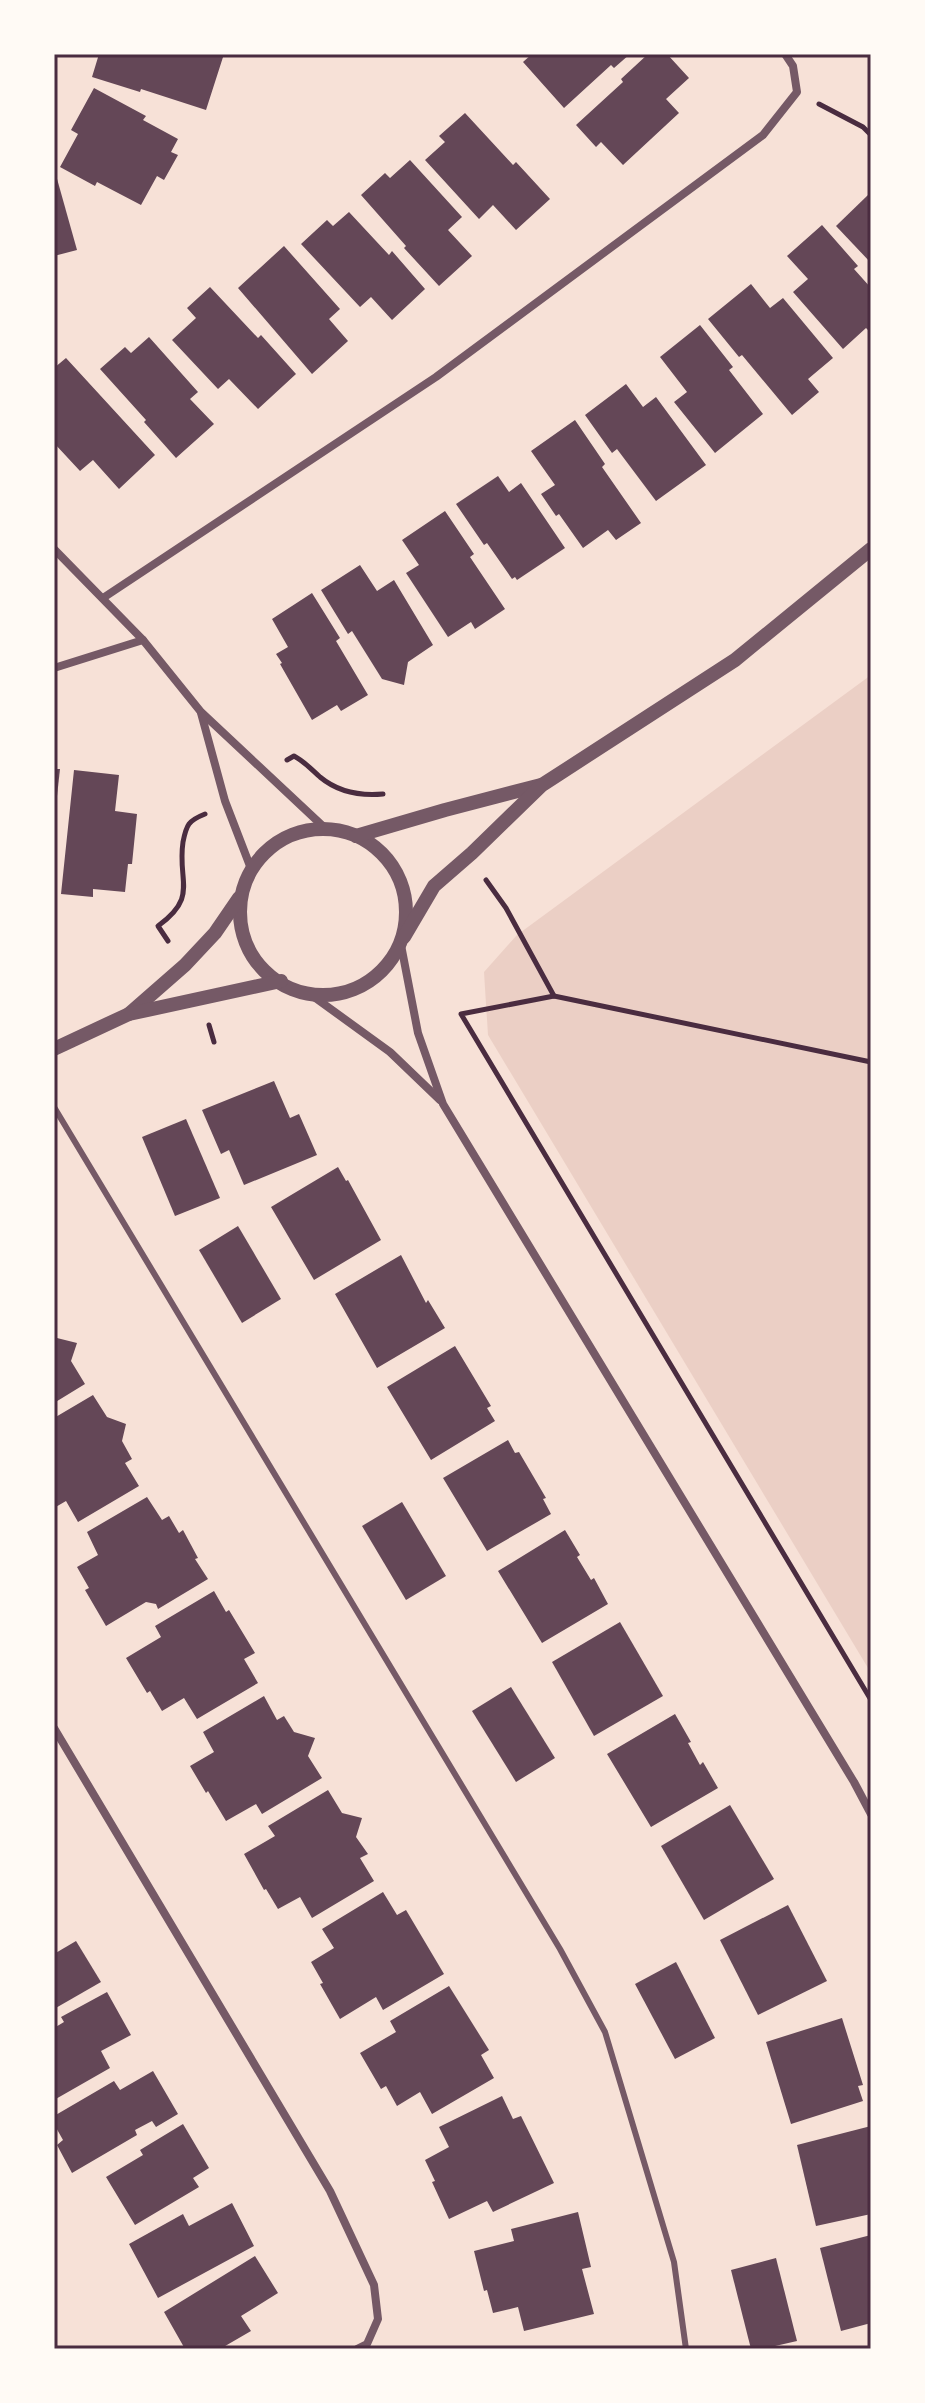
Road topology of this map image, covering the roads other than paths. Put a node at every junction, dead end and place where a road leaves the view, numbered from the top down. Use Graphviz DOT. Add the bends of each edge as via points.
graph roads {
  1 [pos="785,54"];
  2 [pos="54,549"];
  3 [pos="871,549"];
  4 [pos="103,598"];
  5 [pos="143,640"];
  6 [pos="54,668"];
  7 [pos="201,712"];
  8 [pos="542,785"];
  9 [pos="327,830"];
  10 [pos="356,836"];
  11 [pos="250,866"];
  12 [pos="239,898"];
  13 [pos="402,941"];
  14 [pos="281,981"];
  15 [pos="310,994"];
  16 [pos="129,1014"];
  17 [pos="54,1049"];
  18 [pos="443,1104"];
  19 [pos="54,1107"];
  20 [pos="54,1728"];
  21 [pos="871,1814"];
  22 [pos="357,2349"];
  23 [pos="686,2349"];
  1 -- 4 [label="street" via="793,66 797,92 763,135 436,377"];
  2 -- 4 [label="street"];
  3 -- 8 [label="street" via="735,660"];
  4 -- 5 [label="street"];
  5 -- 6 [label="street"];
  5 -- 7 [label="street"];
  7 -- 9 [label="street"];
  7 -- 11 [label="street" via="225,801"];
  8 -- 10 [label="street"];
  8 -- 13 [label="street" via="434,886"];
  9 -- 10 [label="street"];
  9 -- 11 [label="street" via="303,829 286,836"];
  10 -- 13 [label="street" via="390,865 406,898"];
  11 -- 12 [label="street"];
  12 -- 14 [label="street" via="239,933 255,961"];
  12 -- 16 [label="street" via="185,965"];
  13 -- 15 [label="street" via="381,973 365,985 339,994"];
  13 -- 18 [label="street" via="418,1033"];
  14 -- 15 [label="street"];
  14 -- 16 [label="street"];
  15 -- 18 [label="street" via="390,1052"];
  16 -- 17 [label="street"];
  18 -- 21 [label="street"];
  19 -- 23 [label="lane" via="605,2032 674,2262"];
  20 -- 22 [label="street" via="330,2191 374,2285 378,2319 367,2344"];
}
